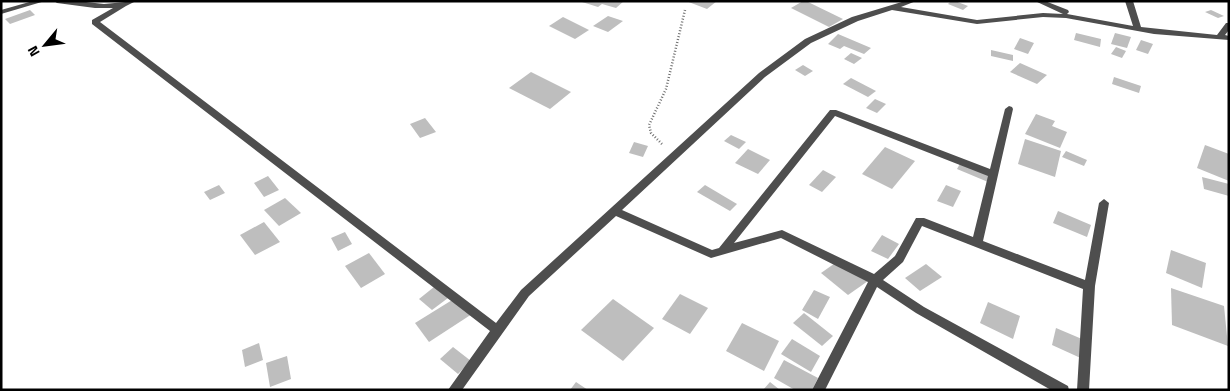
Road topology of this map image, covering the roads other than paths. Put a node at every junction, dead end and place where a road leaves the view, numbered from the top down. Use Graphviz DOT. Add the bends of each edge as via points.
graph roads {
  1 [pos="42,1"];
  2 [pos="57,1"];
  3 [pos="133,1"];
  4 [pos="913,1"];
  5 [pos="1038,1"];
  6 [pos="1129,1"];
  7 [pos="123,6"];
  8 [pos="891,8"];
  9 [pos="1,12"];
  10 [pos="1086,19"];
  11 [pos="1229,25"];
  12 [pos="1138,29"];
  13 [pos="1225,37"];
  14 [pos="1009,109"];
  15 [pos="992,174"];
  16 [pos="1104,203"];
  17 [pos="615,211"];
  18 [pos="977,243"];
  19 [pos="723,250"];
  20 [pos="875,280"];
  21 [pos="1090,286"];
  22 [pos="498,330"];
  23 [pos="454,390"];
  24 [pos="818,390"];
  25 [pos="1063,390"];
  26 [pos="1083,390"];
  1 -- 9 [label="street"];
  2 -- 7 [label="street" via="100,7"];
  3 -- 7 [label="street"];
  4 -- 8 [label="street"];
  5 -- 10 [label="street"];
  6 -- 12 [label="street"];
  7 -- 22 [label="street" via="95,22"];
  8 -- 10 [label="street" via="977,22 1043,15"];
  8 -- 17 [label="street" via="855,19 808,41 785,56"];
  10 -- 12 [label="street"];
  11 -- 13 [label="street"];
  12 -- 13 [label="street"];
  14 -- 15 [label="street"];
  15 -- 18 [label="street"];
  15 -- 19 [label="street" via="833,112"];
  16 -- 21 [label="street"];
  17 -- 19 [label="street" via="711,254"];
  17 -- 22 [label="street" via="526,294"];
  18 -- 20 [label="street" via="920,221 899,259"];
  18 -- 21 [label="street"];
  19 -- 20 [label="street" via="782,234"];
  20 -- 24 [label="street"];
  20 -- 25 [label="street" via="920,310"];
  21 -- 26 [label="street"];
  22 -- 23 [label="street"];
}
